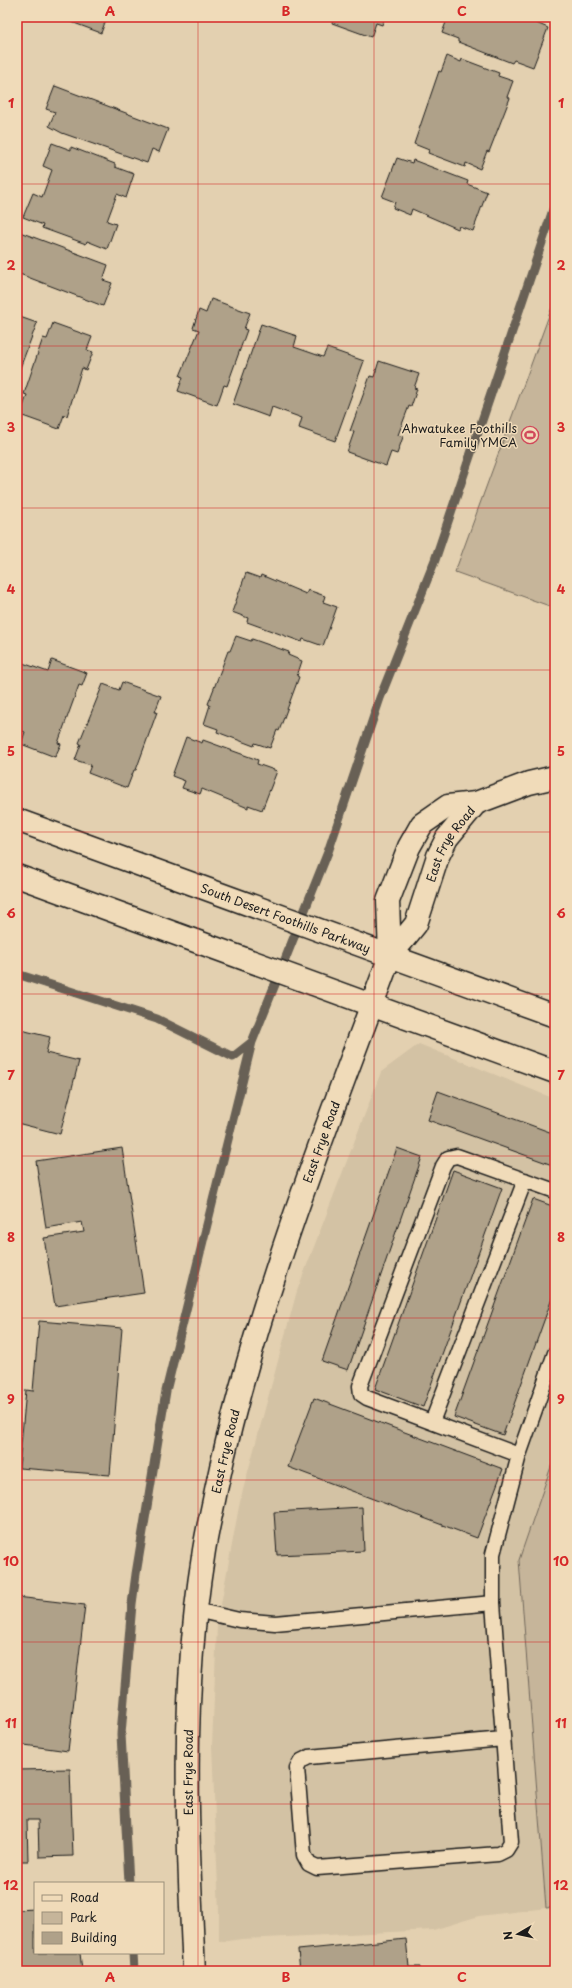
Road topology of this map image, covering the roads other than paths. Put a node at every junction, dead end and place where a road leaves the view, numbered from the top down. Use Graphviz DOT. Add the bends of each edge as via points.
graph roads {
  1 [pos="555,777"];
  2 [pos="476,803"];
  3 [pos="17,820"];
  4 [pos="409,847"];
  5 [pos="438,856"];
  6 [pos="17,876"];
  7 [pos="390,956"];
  8 [pos="372,1006"];
  9 [pos="555,1016"];
  10 [pos="555,1072"];
  11 [pos="525,1180"];
  12 [pos="555,1191"];
  13 [pos="555,1353"];
  14 [pos="432,1422"];
  15 [pos="519,1454"];
  16 [pos="493,1603"];
  17 [pos="196,1610"];
  18 [pos="503,1739"];
  19 [pos="194,1971"];
  1 -- 2 [label="street" via="506,791"];
  2 -- 4 [label="street, East Frye Road" via="448,806 422,824"];
  2 -- 5 [label="street, East Frye Road" via="447,838"];
  3 -- 7 [label="street, South Desert Foothills Parkway"];
  4 -- 5 [label="street"];
  4 -- 7 [label="street, East Frye Road" via="388,901"];
  5 -- 7 [label="street, East Frye Road" via="416,924"];
  6 -- 8 [label="street"];
  7 -- 8 [label="street, East Frye Road"];
  7 -- 9 [label="street, South Desert Foothills Parkway"];
  8 -- 10 [label="street"];
  8 -- 17 [label="street, East Frye Road" via="299,1202 233,1412 203,1556"];
  11 -- 12 [label="lane"];
  11 -- 14 [label="lane"];
  11 -- 14 [label="lane" via="457,1156 448,1158 443,1166 360,1386 361,1394 367,1398"];
  13 -- 15 [label="lane"];
  14 -- 15 [label="lane"];
  15 -- 16 [label="lane" via="493,1554"];
  16 -- 17 [label="lane" via="275,1623 238,1620"];
  16 -- 18 [label="lane"];
  17 -- 19 [label="street, East Frye Road" via="187,1780"];
  18 -- 18 [label="lane" via="511,1842 506,1850 498,1854 317,1868 309,1864 304,1855 297,1768 301,1761 309,1757"];
}
